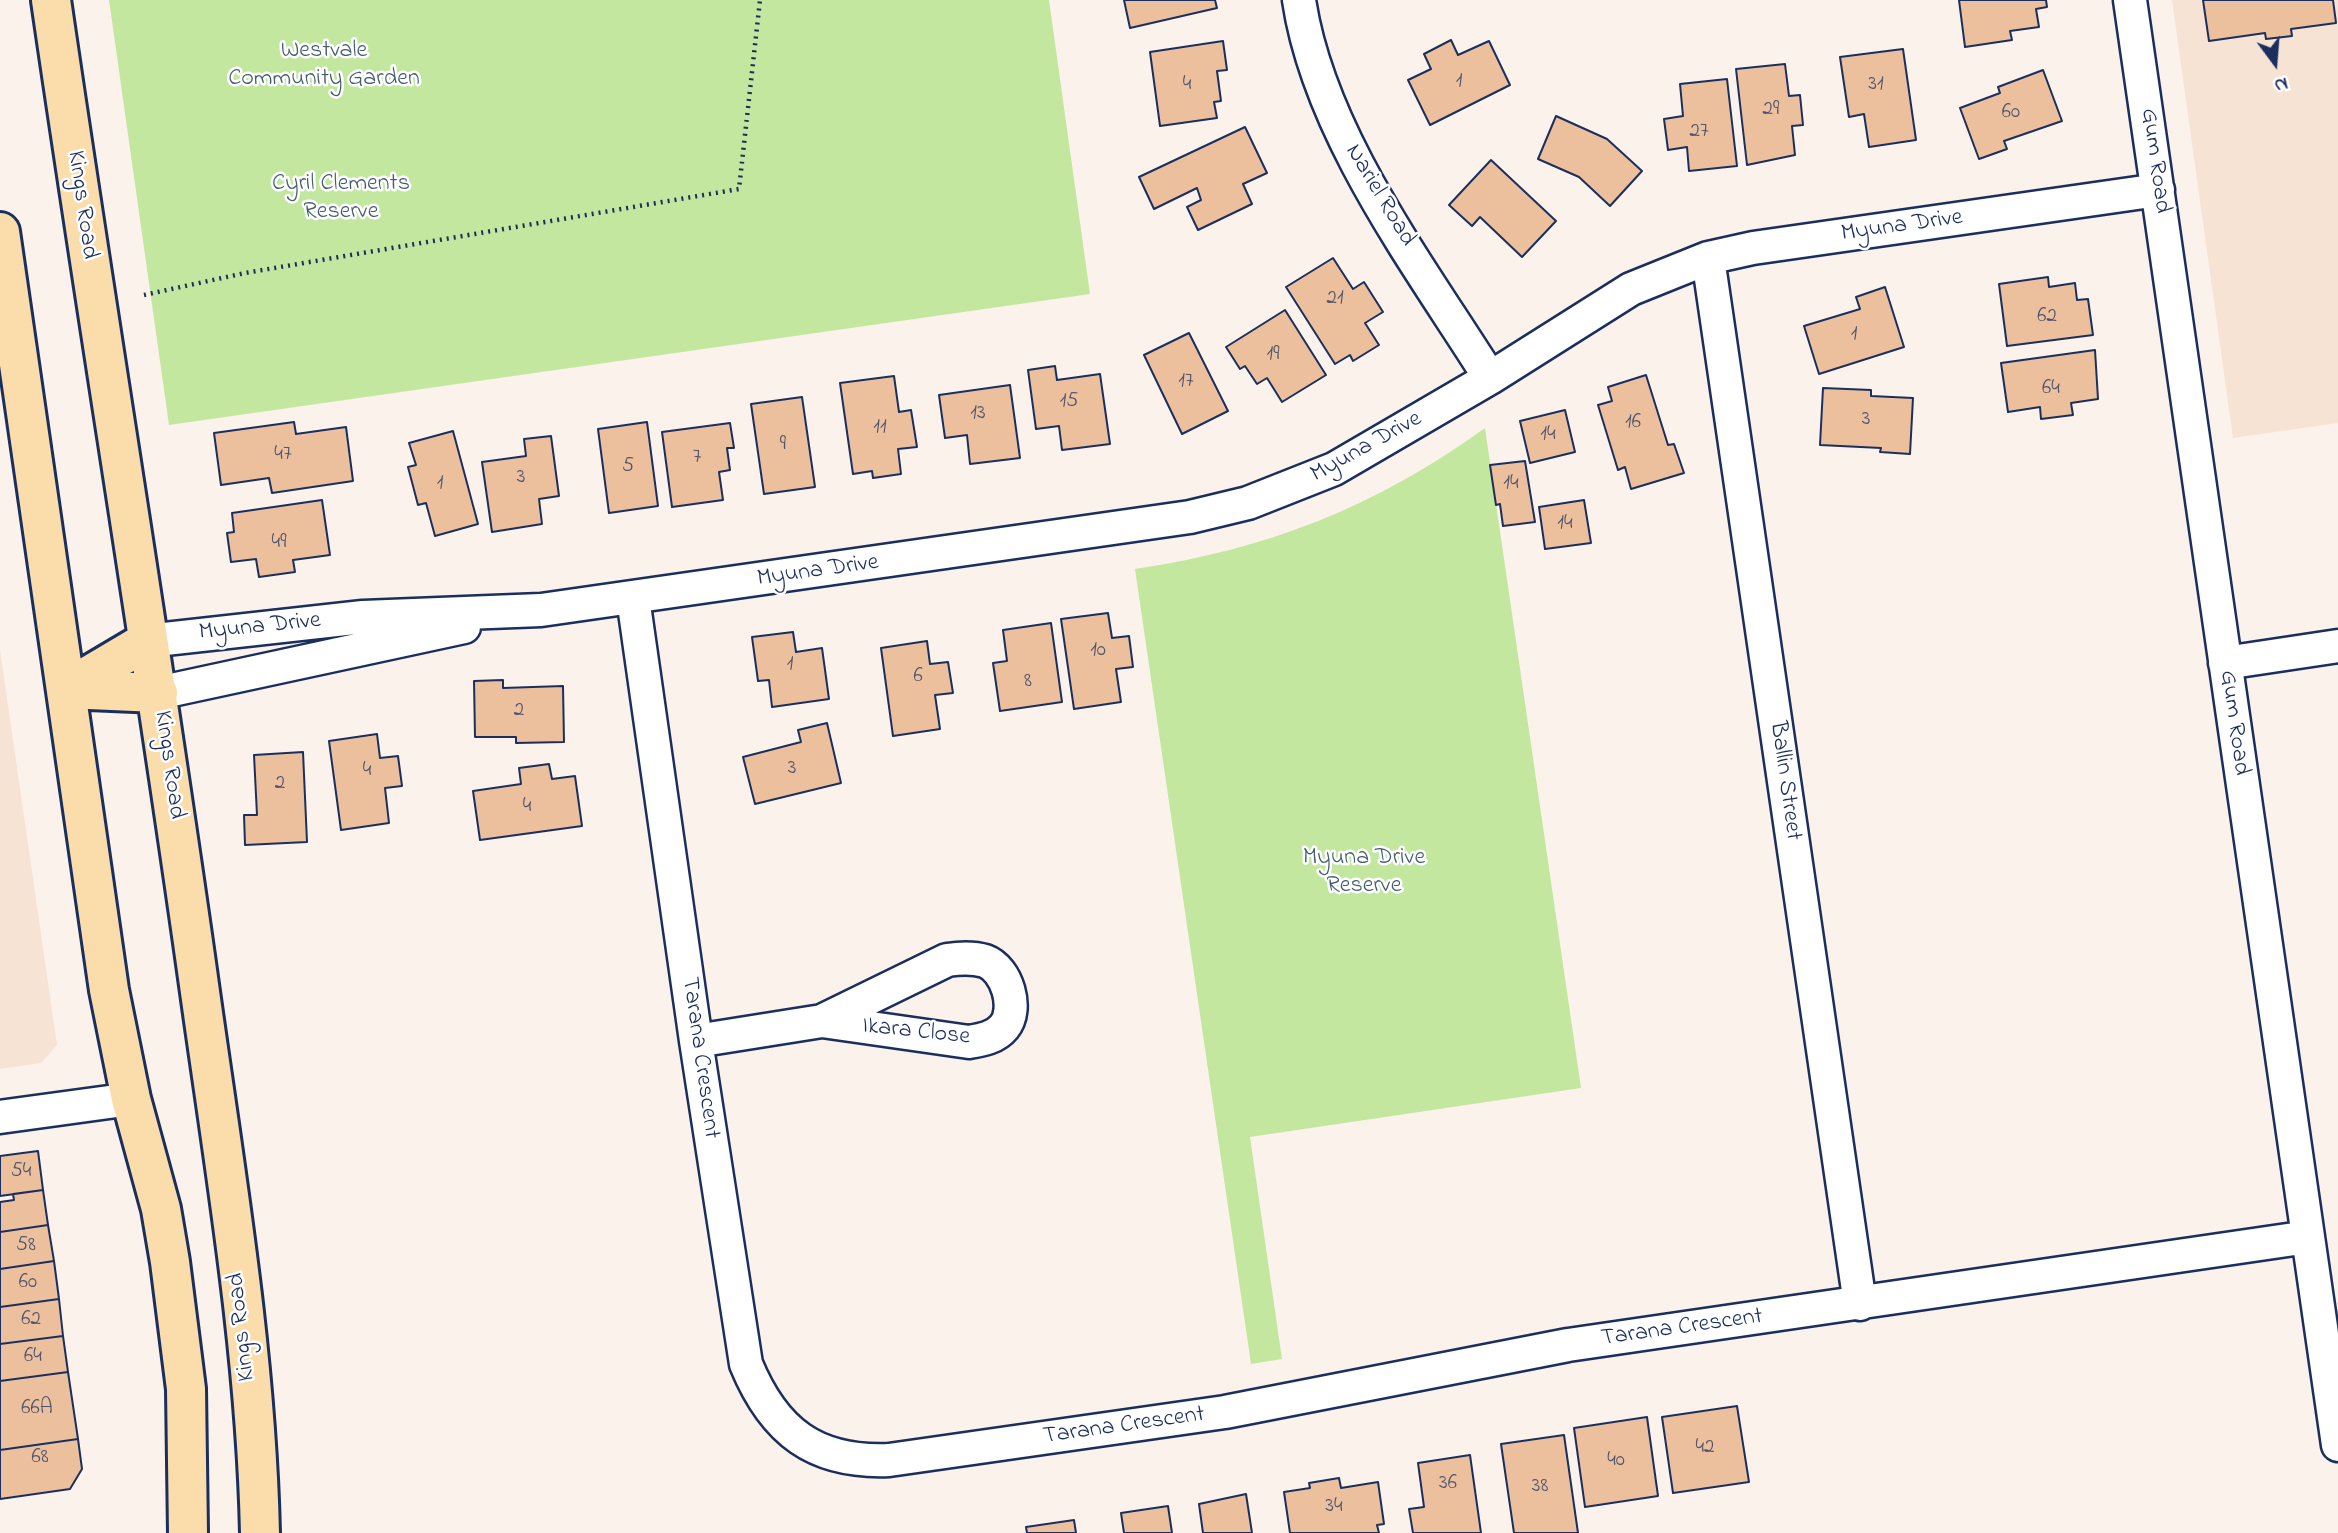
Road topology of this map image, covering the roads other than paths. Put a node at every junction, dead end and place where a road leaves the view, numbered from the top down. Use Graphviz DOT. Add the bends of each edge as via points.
graph roads {
  1 [pos="51,0"];
  2 [pos="1299,0"];
  3 [pos="2130,0"];
  4 [pos="2158,190"];
  5 [pos="0,232"];
  6 [pos="1708,258"];
  7 [pos="1490,378"];
  8 [pos="633,598"];
  9 [pos="541,610"];
  10 [pos="147,641"];
  11 [pos="2338,646"];
  12 [pos="2225,663"];
  13 [pos="66,689"];
  14 [pos="158,693"];
  15 [pos="822,1021"];
  16 [pos="696,1041"];
  17 [pos="131,1100"];
  18 [pos="0,1117"];
  19 [pos="2308,1237"];
  20 [pos="1860,1304"];
  21 [pos="2338,1446"];
  22 [pos="188,1533"];
  23 [pos="260,1533"];
  1 -- 10 [label="main road, Kings Road"];
  2 -- 7 [label="street, Nariel Road" via="1316,73 1335,121"];
  3 -- 4 [label="street, Gum Road"];
  4 -- 6 [label="street, Myuna Drive"];
  4 -- 12 [label="street, Gum Road"];
  5 -- 13 [label="main road"];
  6 -- 7 [label="street, Myuna Drive" via="1631,289"];
  6 -- 20 [label="street, Ballin Street"];
  7 -- 8 [label="street, Myuna Drive" via="1334,469 1248,503 1084,534"];
  8 -- 9 [label="street, Myuna Drive"];
  8 -- 16 [label="street, Tarana Crescent"];
  9 -- 10 [label="street, Myuna Drive" via="363,617"];
  9 -- 14 [label="street, Myuna Drive"];
  10 -- 13 [label="main road"];
  10 -- 14 [label="main road, Kings Road"];
  11 -- 12 [label="street"];
  12 -- 19 [label="street, Gum Road"];
  13 -- 14 [label="main road"];
  13 -- 17 [label="main road" via="109,990"];
  14 -- 23 [label="main road, Kings Road" via="246,1345"];
  15 -- 15 [label="street, Ikara Close" via="969,1042 988,1039 1004,1027 1010,1012 1009,993 1003,975 987,962 947,960"];
  15 -- 16 [label="street, Ikara Close"];
  16 -- 20 [label="street, Tarana Crescent" via="747,1364 770,1410 786,1428 804,1443 845,1459 900,1459 1225,1412 1568,1345"];
  17 -- 18 [label="street"];
  17 -- 22 [label="main road" via="161,1209 178,1319 186,1389"];
  19 -- 20 [label="street, Tarana Crescent"];
  19 -- 21 [label="street, Gum Road"];
}
